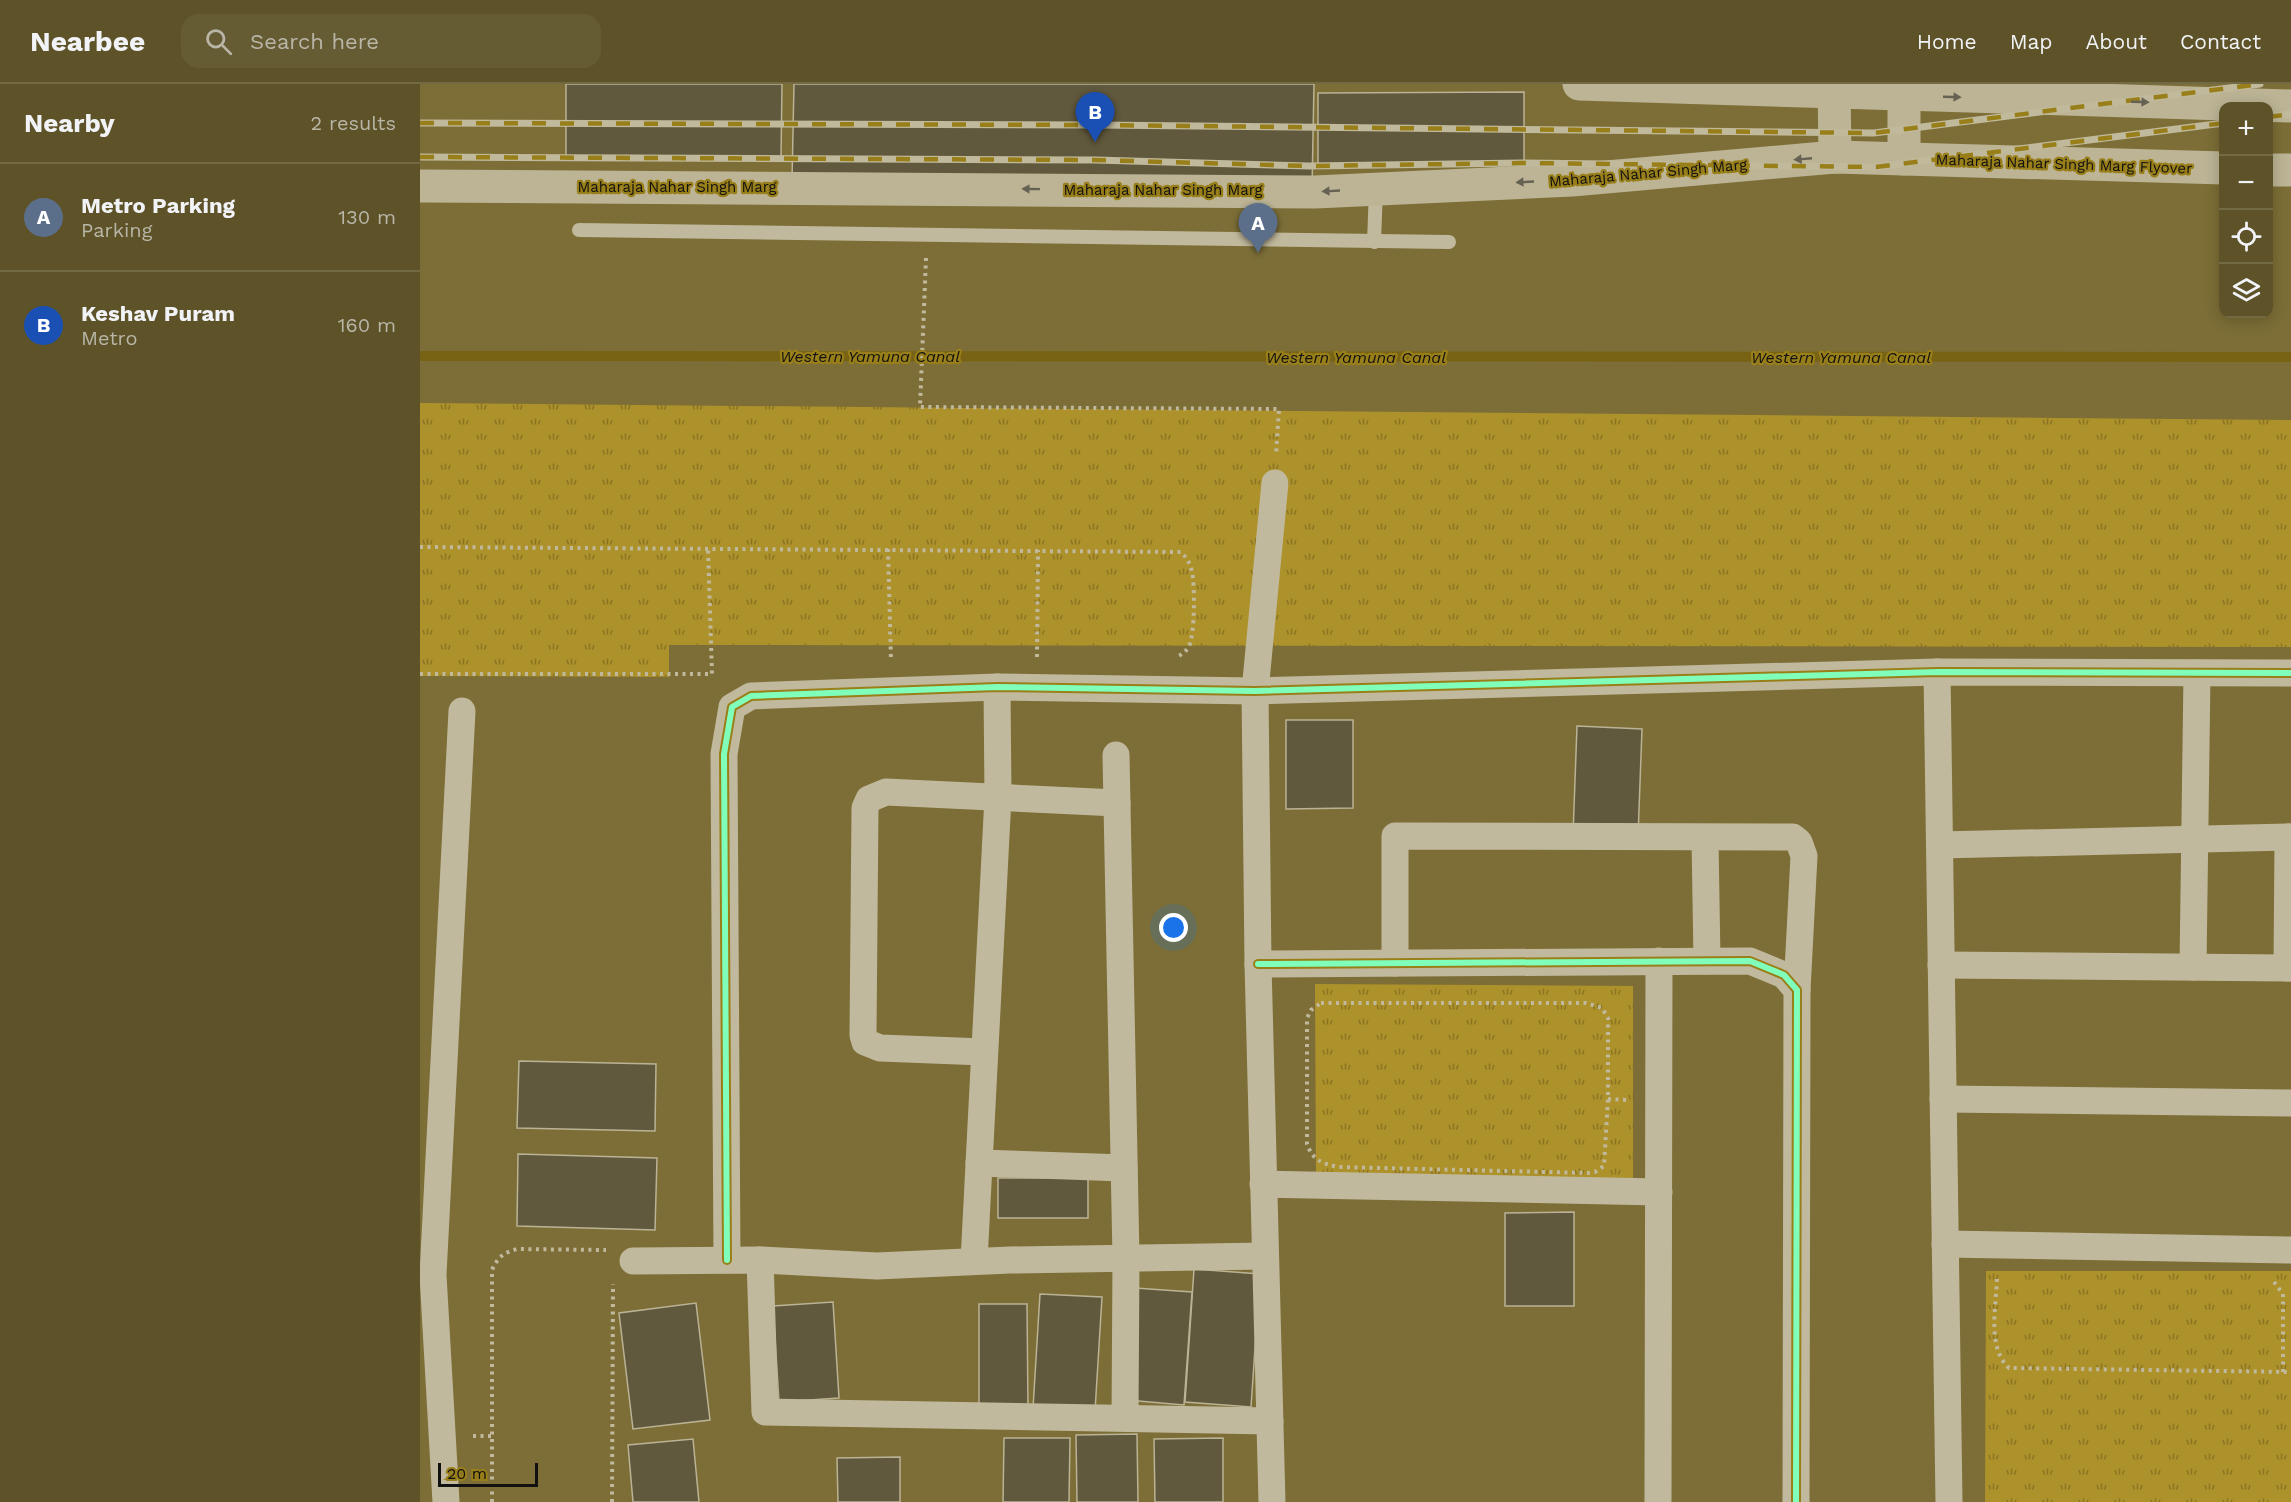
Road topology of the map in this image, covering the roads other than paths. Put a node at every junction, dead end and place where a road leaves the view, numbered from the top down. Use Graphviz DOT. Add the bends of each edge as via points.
graph roads {
  1 [pos="1579,84"];
  2 [pos="1728,87"];
  3 [pos="1833,88"];
  4 [pos="1904,90"];
  5 [pos="2017,91"];
  6 [pos="2291,106"];
  7 [pos="1835,157"];
  8 [pos="1904,159"];
  9 [pos="2219,168"];
  10 [pos="2273,170"];
  11 [pos="2291,170"];
  12 [pos="420,186"];
  13 [pos="1376,189"];
  14 [pos="579,230"];
  15 [pos="1374,242"];
  16 [pos="1449,242"];
  17 [pos="1275,483"];
  18 [pos="1937,672"];
  19 [pos="2197,673"];
  20 [pos="2291,673"];
  21 [pos="997,687"];
  22 [pos="1255,692"];
  23 [pos="462,711"];
  24 [pos="1116,755"];
  25 [pos="998,797"];
  26 [pos="1117,803"];
  27 [pos="2290,837"];
  28 [pos="1705,839"];
  29 [pos="2195,839"];
  30 [pos="1940,845"];
  31 [pos="1659,961"];
  32 [pos="1707,961"];
  33 [pos="1395,963"];
  34 [pos="1258,964"];
  35 [pos="1941,965"];
  36 [pos="2193,967"];
  37 [pos="2289,968"];
  38 [pos="1797,990"];
  39 [pos="984,1052"];
  40 [pos="1943,1099"];
  41 [pos="2291,1103"];
  42 [pos="979,1163"];
  43 [pos="1124,1168"];
  44 [pos="1263,1184"];
  45 [pos="1659,1192"];
  46 [pos="1945,1244"];
  47 [pos="2291,1250"];
  48 [pos="1265,1256"];
  49 [pos="1126,1258"];
  50 [pos="727,1260"];
  51 [pos="760,1260"];
  52 [pos="620,1261"];
  53 [pos="974,1261"];
  54 [pos="426,1274"];
  55 [pos="1125,1418"];
  56 [pos="1270,1421"];
  57 [pos="446,1502"];
  58 [pos="1272,1502"];
  59 [pos="1658,1502"];
  60 [pos="1796,1502"];
  61 [pos="1949,1502"];
  1 -- 2 [label="main road"];
  2 -- 3 [label="main road"];
  3 -- 4 [label="main road"];
  3 -- 7 [label="main road"];
  4 -- 5 [label="main road, one-way"];
  4 -- 8 [label="main road"];
  5 -- 6 [label="main road, one-way"];
  7 -- 8 [label="main road, Maharaja Nahar Singh Marg"];
  7 -- 13 [label="main road, Maharaja Nahar Singh Marg, one-way" via="1572,180"];
  8 -- 9 [label="main road, Maharaja Nahar Singh Marg Flyover"];
  10 -- 11 [label="main road"];
  13 -- 12 [label="main road, Maharaja Nahar Singh Marg, one-way" via="1315,192"];
  13 -- 15 [label="lane"];
  14 -- 15 [label="lane"];
  15 -- 16 [label="lane"];
  17 -- 22 [label="street"];
  18 -- 19 [label="street"];
  18 -- 22 [label="street"];
  18 -- 30 [label="street"];
  19 -- 20 [label="street"];
  19 -- 29 [label="street"];
  21 -- 22 [label="street"];
  21 -- 25 [label="street"];
  21 -- 50 [label="street" via="751,696 732,706 724,754"];
  22 -- 34 [label="street"];
  23 -- 54 [label="street"];
  24 -- 26 [label="street"];
  25 -- 26 [label="street"];
  25 -- 39 [label="street"];
  25 -- 39 [label="street" via="886,792 869,799 865,808 865,1042 879,1048"];
  26 -- 43 [label="street"];
  27 -- 29 [label="street"];
  27 -- 37 [label="street"];
  28 -- 32 [label="street"];
  28 -- 33 [label="street" via="1395,836"];
  28 -- 38 [label="street" via="1793,837 1799,842 1804,856"];
  29 -- 30 [label="street"];
  29 -- 36 [label="street"];
  30 -- 35 [label="street"];
  31 -- 32 [label="street"];
  31 -- 33 [label="street"];
  31 -- 45 [label="street"];
  32 -- 38 [label="street" via="1750,961 1784,975"];
  33 -- 34 [label="street"];
  34 -- 44 [label="street"];
  35 -- 36 [label="street"];
  35 -- 40 [label="street"];
  36 -- 37 [label="street"];
  38 -- 60 [label="street"];
  39 -- 42 [label="street"];
  40 -- 41 [label="street"];
  40 -- 46 [label="street"];
  42 -- 43 [label="street"];
  42 -- 53 [label="street"];
  43 -- 49 [label="street"];
  44 -- 45 [label="street"];
  44 -- 48 [label="street"];
  45 -- 59 [label="street"];
  46 -- 47 [label="street"];
  46 -- 61 [label="street"];
  48 -- 49 [label="street"];
  48 -- 56 [label="street"];
  49 -- 53 [label="street"];
  49 -- 55 [label="street"];
  50 -- 51 [label="street"];
  50 -- 52 [label="street"];
  51 -- 53 [label="street" via="877,1266"];
  51 -- 55 [label="street" via="765,1412"];
  54 -- 57 [label="street"];
  55 -- 56 [label="street"];
  56 -- 58 [label="street"];
}
